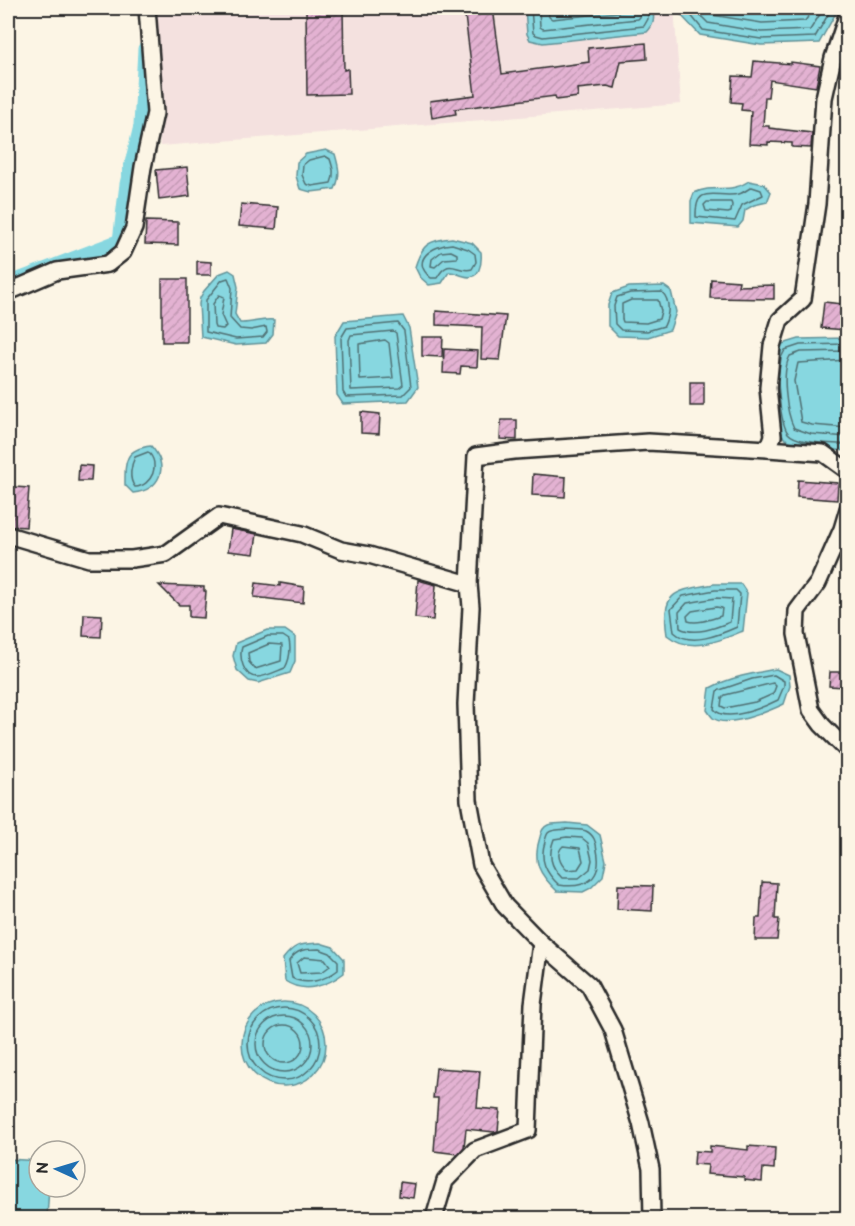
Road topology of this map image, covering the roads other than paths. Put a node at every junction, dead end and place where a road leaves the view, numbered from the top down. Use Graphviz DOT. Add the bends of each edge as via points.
graph roads {
  1 [pos="147,8"];
  2 [pos="848,13"];
  3 [pos="8,292"];
  4 [pos="768,448"];
  5 [pos="848,471"];
  6 [pos="848,510"];
  7 [pos="8,535"];
  8 [pos="469,584"];
  9 [pos="848,751"];
  10 [pos="541,943"];
  11 [pos="434,1218"];
  12 [pos="652,1218"];
  1 -- 3 [label="street" via="155,113 134,228 123,252 108,264 57,272"];
  2 -- 4 [label="street" via="824,99 817,204 803,298 780,320 772,346 768,388 773,436"];
  4 -- 5 [label="street" via="823,453"];
  4 -- 8 [label="street" via="648,442 476,456"];
  6 -- 9 [label="street" via="818,583 797,611 796,634 811,710"];
  7 -- 8 [label="street" via="89,560 132,560 166,554 219,516 302,534 341,550"];
  8 -- 10 [label="street" via="469,800 481,865 505,906"];
  10 -- 11 [label="street" via="533,1004 528,1130 474,1150 445,1182"];
  10 -- 12 [label="street" via="589,985 613,1030 651,1169"];
}
